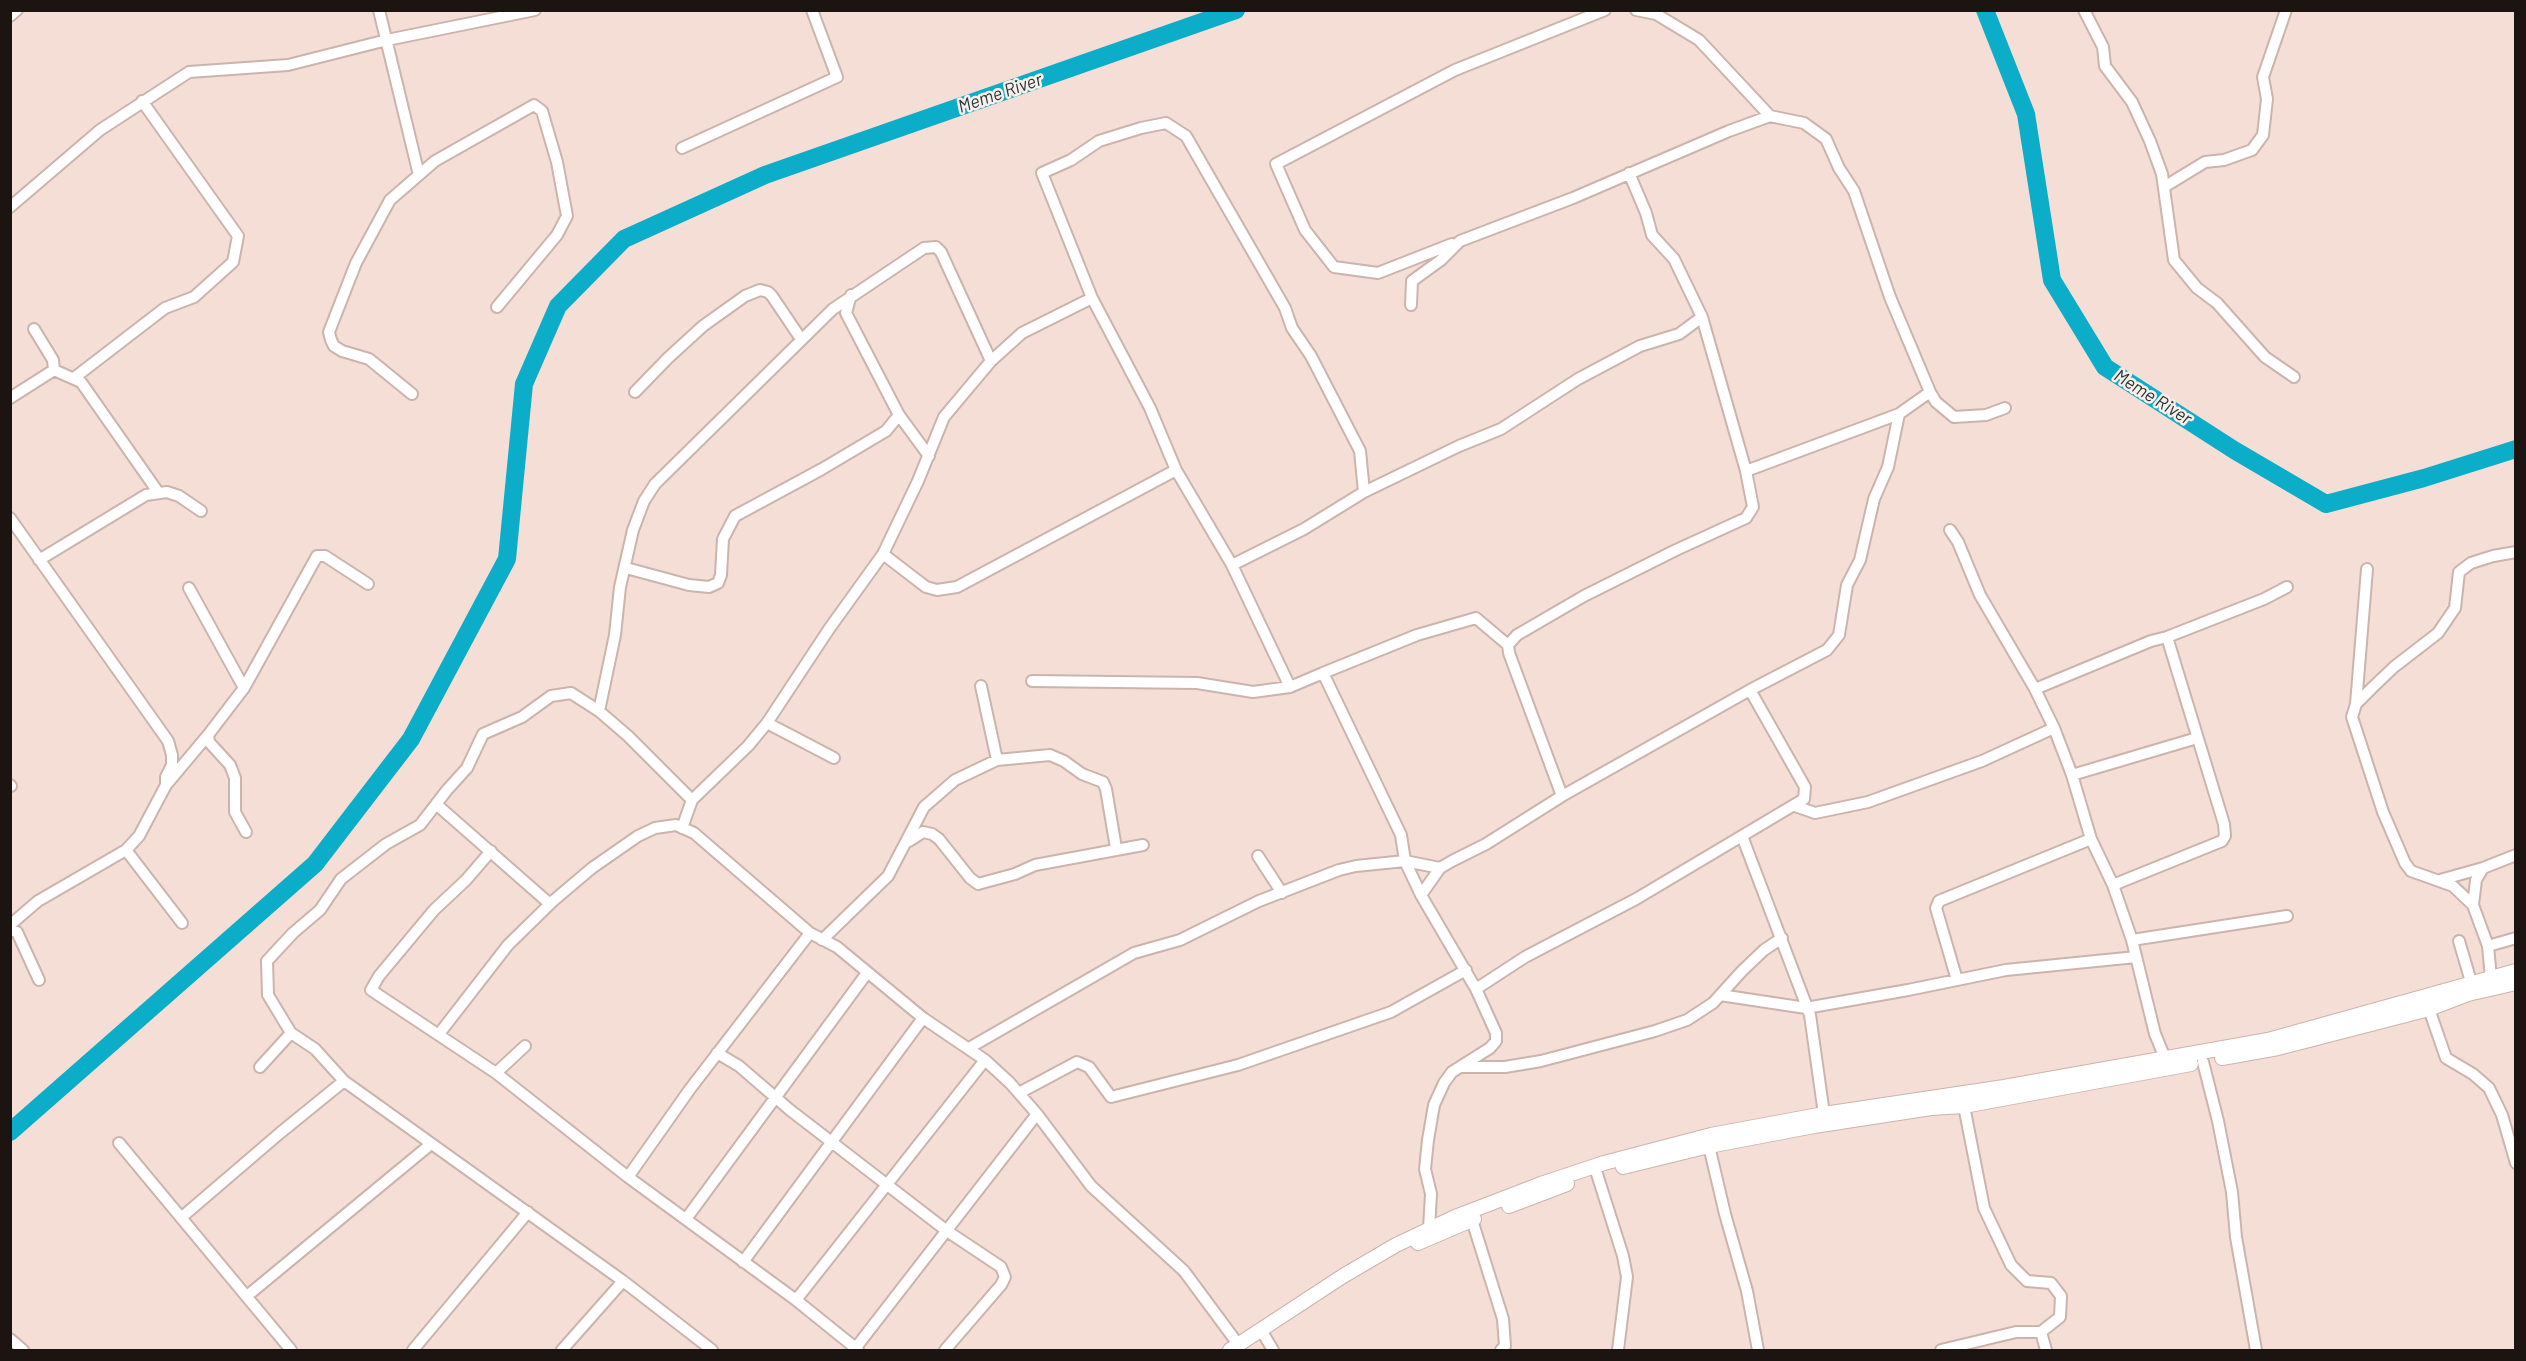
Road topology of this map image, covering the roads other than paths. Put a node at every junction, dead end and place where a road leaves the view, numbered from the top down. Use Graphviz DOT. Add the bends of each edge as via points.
graph roads {
  1 [pos="17,10"];
  2 [pos="379,10"];
  3 [pos="535,10"];
  4 [pos="812,10"];
  5 [pos="1605,10"];
  6 [pos="1636,10"];
  7 [pos="2084,10"];
  8 [pos="2286,10"];
  9 [pos="10,16"];
  10 [pos="487,16"];
  11 [pos="387,40"];
  12 [pos="142,101"];
  13 [pos="1770,116"];
  14 [pos="682,148"];
  15 [pos="1629,173"];
  16 [pos="418,176"];
  17 [pos="2164,187"];
  18 [pos="10,207"];
  19 [pos="1460,241"];
  20 [pos="851,296"];
  21 [pos="1092,298"];
  22 [pos="1411,305"];
  23 [pos="497,307"];
  24 [pos="832,309"];
  25 [pos="846,313"];
  26 [pos="1702,317"];
  27 [pos="34,329"];
  28 [pos="801,339"];
  29 [pos="991,361"];
  30 [pos="54,370"];
  31 [pos="2294,376"];
  32 [pos="74,378"];
  33 [pos="635,392"];
  34 [pos="1930,392"];
  35 [pos="412,394"];
  36 [pos="10,398"];
  37 [pos="2005,408"];
  38 [pos="1899,414"];
  39 [pos="899,415"];
  40 [pos="929,456"];
  41 [pos="1176,470"];
  42 [pos="1746,471"];
  43 [pos="158,492"];
  44 [pos="1364,492"];
  45 [pos="201,511"];
  46 [pos="10,518"];
  47 [pos="1950,530"];
  48 [pos="2516,552"];
  49 [pos="883,554"];
  50 [pos="39,561"];
  51 [pos="1232,565"];
  52 [pos="626,568"];
  53 [pos="2367,569"];
  54 [pos="368,584"];
  55 [pos="2287,587"];
  56 [pos="189,588"];
  57 [pos="2167,637"];
  58 [pos="1508,645"];
  59 [pos="1323,673"];
  60 [pos="1032,681"];
  61 [pos="981,686"];
  62 [pos="1290,687"];
  63 [pos="244,688"];
  64 [pos="2035,689"];
  65 [pos="1750,690"];
  66 [pos="2356,704"];
  67 [pos="599,711"];
  68 [pos="767,723"];
  69 [pos="2054,728"];
  70 [pos="208,735"];
  71 [pos="2197,738"];
  72 [pos="834,758"];
  73 [pos="997,760"];
  74 [pos="2072,776"];
  75 [pos="166,785"];
  76 [pos="1562,796"];
  77 [pos="692,800"];
  78 [pos="436,804"];
  79 [pos="1796,806"];
  80 [pos="682,828"];
  81 [pos="246,832"];
  82 [pos="1742,836"];
  83 [pos="2091,839"];
  84 [pos="907,843"];
  85 [pos="1143,845"];
  86 [pos="1116,849"];
  87 [pos="126,850"];
  88 [pos="491,851"];
  89 [pos="2516,855"];
  90 [pos="1258,856"];
  91 [pos="1405,861"];
  92 [pos="1440,868"];
  93 [pos="2483,868"];
  94 [pos="2440,880"];
  95 [pos="2113,885"];
  96 [pos="1282,892"];
  97 [pos="1421,895"];
  98 [pos="550,904"];
  99 [pos="2473,905"];
  100 [pos="2287,916"];
  101 [pos="182,923"];
  102 [pos="10,925"];
  103 [pos="10,930"];
  104 [pos="810,933"];
  105 [pos="1782,938"];
  106 [pos="2516,938"];
  107 [pos="822,940"];
  108 [pos="2132,940"];
  109 [pos="2459,941"];
  110 [pos="2488,946"];
  111 [pos="2136,957"];
  112 [pos="1466,970"];
  113 [pos="2516,971"];
  114 [pos="867,973"];
  115 [pos="2491,978"];
  116 [pos="39,980"];
  117 [pos="1957,980"];
  118 [pos="2472,985"];
  119 [pos="2512,987"];
  120 [pos="1476,989"];
  121 [pos="1720,995"];
  122 [pos="1806,1008"];
  123 [pos="2429,1009"];
  124 [pos="923,1018"];
  125 [pos="291,1033"];
  126 [pos="439,1034"];
  127 [pos="525,1046"];
  128 [pos="969,1048"];
  129 [pos="717,1053"];
  130 [pos="2165,1058"];
  131 [pos="985,1060"];
  132 [pos="2203,1062"];
  133 [pos="1458,1067"];
  134 [pos="260,1068"];
  135 [pos="496,1074"];
  136 [pos="344,1081"];
  137 [pos="1019,1093"];
  138 [pos="776,1097"];
  139 [pos="1964,1106"];
  140 [pos="1037,1114"];
  141 [pos="1824,1114"];
  142 [pos="831,1140"];
  143 [pos="119,1143"];
  144 [pos="431,1144"];
  145 [pos="1709,1146"];
  146 [pos="2516,1163"];
  147 [pos="1596,1174"];
  148 [pos="628,1177"];
  149 [pos="886,1183"];
  150 [pos="528,1212"];
  151 [pos="182,1217"];
  152 [pos="686,1220"];
  153 [pos="1472,1220"];
  154 [pos="1429,1229"];
  155 [pos="947,1231"];
  156 [pos="743,1262"];
  157 [pos="623,1281"];
  158 [pos="246,1296"];
  159 [pos="796,1300"];
  160 [pos="2041,1332"];
  161 [pos="1264,1335"];
  162 [pos="10,1339"];
  163 [pos="1237,1348"];
  164 [pos="23,1350"];
  165 [pos="291,1350"];
  166 [pos="413,1350"];
  167 [pos="562,1350"];
  168 [pos="712,1350"];
  169 [pos="856,1350"];
  170 [pos="945,1350"];
  171 [pos="1273,1350"];
  172 [pos="1502,1350"];
  173 [pos="1618,1350"];
  174 [pos="1758,1350"];
  175 [pos="1941,1350"];
  176 [pos="2046,1350"];
  177 [pos="2256,1350"];
  1 -- 9 [label="street"];
  2 -- 11 [label="street"];
  3 -- 10 [label="street"];
  4 -- 14 [label="street" via="837,77"];
  5 -- 19 [label="street" via="1455,69 1276,165 1305,230 1334,267 1378,273"];
  6 -- 13 [label="street" via="1656,14 1698,40"];
  7 -- 17 [label="street" via="2101,41 2105,66 2132,102 2150,141"];
  8 -- 17 [label="street" via="2263,77 2268,99 2264,135 2252,150 2205,162"];
  10 -- 11 [label="street"];
  11 -- 12 [label="street" via="288,65 189,72"];
  11 -- 16 [label="street"];
  12 -- 18 [label="street" via="74,151"];
  12 -- 32 [label="street" via="237,236 233,262 194,297 165,308"];
  13 -- 15 [label="street"];
  13 -- 34 [label="street" via="1804,123 1826,139 1854,191 1890,297"];
  15 -- 19 [label="street"];
  15 -- 26 [label="street" via="1652,235 1674,259"];
  16 -- 23 [label="street" via="435,161 534,105 543,111 567,216 557,235"];
  16 -- 35 [label="street" via="390,200 356,263 329,332 334,346 369,359"];
  17 -- 31 [label="street" via="2174,260 2265,357"];
  19 -- 22 [label="street" via="1412,281"];
  20 -- 24 [label="street"];
  20 -- 25 [label="street"];
  20 -- 29 [label="street" via="924,248 936,247"];
  21 -- 29 [label="street" via="1022,333"];
  21 -- 41 [label="street" via="1150,408"];
  21 -- 44 [label="street" via="1042,173 1099,141 1166,123 1186,136 1311,356 1360,451"];
  24 -- 25 [label="street"];
  24 -- 28 [label="street"];
  25 -- 39 [label="street"];
  26 -- 42 [label="street"];
  26 -- 44 [label="street" via="1678,334 1640,346 1588,374 1501,429"];
  27 -- 30 [label="street" via="53,360"];
  28 -- 33 [label="street" via="768,292 759,290 703,326"];
  28 -- 52 [label="street" via="656,484 644,501 633,530"];
  29 -- 40 [label="street" via="944,417"];
  30 -- 32 [label="street"];
  30 -- 36 [label="street"];
  32 -- 43 [label="street" via="81,382"];
  34 -- 37 [label="street" via="1954,417 1986,416"];
  34 -- 38 [label="street"];
  38 -- 42 [label="street"];
  38 -- 65 [label="street" via="1888,467 1874,499 1860,560 1847,585 1839,635 1827,650"];
  39 -- 40 [label="street"];
  39 -- 52 [label="street" via="886,431 735,516 723,539 722,575 718,583 709,587 689,585"];
  40 -- 49 [label="street"];
  41 -- 49 [label="street" via="957,587 926,587"];
  41 -- 51 [label="street"];
  42 -- 58 [label="street" via="1753,507 1746,518 1584,596 1517,635"];
  43 -- 45 [label="street" via="178,496"];
  43 -- 50 [label="street" via="146,495"];
  44 -- 51 [label="street" via="1304,529"];
  46 -- 50 [label="street"];
  47 -- 64 [label="street" via="1980,595"];
  48 -- 66 [label="street" via="2471,563 2459,572 2455,608 2438,633 2394,667"];
  49 -- 68 [label="street"];
  50 -- 75 [label="street" via="168,741 172,765"];
  51 -- 62 [label="street"];
  52 -- 67 [label="street"];
  53 -- 66 [label="street"];
  54 -- 63 [label="street" via="325,556 317,556"];
  55 -- 57 [label="street"];
  56 -- 63 [label="street"];
  57 -- 64 [label="street"];
  57 -- 71 [label="street"];
  58 -- 59 [label="street" via="1476,618 1417,635"];
  58 -- 76 [label="street"];
  59 -- 62 [label="street"];
  59 -- 91 [label="street" via="1401,835"];
  60 -- 62 [label="street" via="1197,683 1253,692"];
  61 -- 73 [label="street"];
  63 -- 70 [label="street"];
  64 -- 69 [label="street"];
  65 -- 76 [label="street"];
  65 -- 79 [label="street" via="1805,787 1804,799"];
  66 -- 94 [label="street" via="2352,717 2355,729 2405,863 2411,871"];
  67 -- 77 [label="street"];
  67 -- 78 [label="street" via="571,693 562,693 483,734 467,768"];
  68 -- 72 [label="street"];
  68 -- 77 [label="street"];
  69 -- 74 [label="street"];
  69 -- 79 [label="street" via="1982,761 1868,802 1815,813"];
  70 -- 75 [label="street"];
  70 -- 81 [label="street" via="209,742 230,765 235,778 235,812"];
  71 -- 74 [label="street"];
  71 -- 95 [label="street" via="2224,824 2222,842"];
  73 -- 84 [label="street" via="955,780 924,807"];
  73 -- 86 [label="street" via="1050,755 1103,782"];
  74 -- 83 [label="street"];
  75 -- 87 [label="street" via="139,836"];
  76 -- 92 [label="street"];
  77 -- 80 [label="street"];
  78 -- 88 [label="street"];
  78 -- 125 [label="street" via="420,825 386,844 341,879 320,910 267,961 268,995"];
  79 -- 82 [label="street"];
  80 -- 98 [label="street" via="661,827 638,836"];
  80 -- 104 [label="street" via="694,833"];
  82 -- 105 [label="street"];
  82 -- 120 [label="street" via="1636,899 1524,957"];
  83 -- 95 [label="street"];
  83 -- 117 [label="street" via="1939,901 1936,908"];
  84 -- 86 [label="street" via="923,832 932,834 978,884 1035,865"];
  84 -- 107 [label="street" via="888,876"];
  85 -- 86 [label="street"];
  87 -- 101 [label="street"];
  87 -- 102 [label="street" via="38,901"];
  88 -- 98 [label="street"];
  88 -- 126 [label="street" via="434,910 371,990"];
  89 -- 93 [label="street"];
  90 -- 96 [label="street"];
  91 -- 92 [label="street"];
  91 -- 96 [label="street" via="1356,866"];
  91 -- 97 [label="street"];
  92 -- 97 [label="street"];
  93 -- 94 [label="street"];
  93 -- 99 [label="street" via="2476,879"];
  94 -- 99 [label="street" via="2462,892"];
  95 -- 108 [label="street"];
  96 -- 128 [label="street" via="1180,940 1134,953"];
  97 -- 112 [label="street"];
  98 -- 126 [label="street" via="508,945"];
  99 -- 110 [label="street"];
  100 -- 108 [label="street"];
  103 -- 116 [label="street" via="17,932"];
  104 -- 107 [label="street"];
  104 -- 129 [label="street"];
  105 -- 121 [label="street"];
  105 -- 122 [label="street"];
  106 -- 110 [label="street"];
  107 -- 114 [label="street" via="837,947"];
  108 -- 111 [label="street"];
  109 -- 118 [label="street"];
  110 -- 115 [label="street"];
  111 -- 117 [label="street" via="2006,969"];
  111 -- 130 [label="street"];
  112 -- 120 [label="street"];
  112 -- 137 [label="street" via="1391,1012 1238,1065 1111,1097 1089,1067 1077,1062"];
  113 -- 115 [label="main road"];
  114 -- 124 [label="street"];
  114 -- 138 [label="street"];
  115 -- 118 [label="main road"];
  117 -- 122 [label="street"];
  118 -- 130 [label="main road" via="2268,1040"];
  119 -- 123 [label="main road" via="2468,994"];
  120 -- 133 [label="street" via="1496,1041"];
  121 -- 122 [label="street"];
  121 -- 133 [label="street" via="1687,1020 1655,1031 1541,1061 1505,1067"];
  122 -- 141 [label="street" via="1813,1026"];
  123 -- 132 [label="main road" via="2278,1048"];
  123 -- 146 [label="street" via="2446,1058 2489,1088 2502,1115"];
  124 -- 128 [label="street"];
  124 -- 142 [label="street"];
  125 -- 134 [label="street"];
  125 -- 136 [label="street" via="315,1049"];
  126 -- 135 [label="street"];
  127 -- 135 [label="street"];
  128 -- 131 [label="street"];
  129 -- 138 [label="street"];
  129 -- 148 [label="street"];
  130 -- 141 [label="main road"];
  131 -- 137 [label="street"];
  131 -- 149 [label="street"];
  132 -- 139 [label="main road"];
  132 -- 177 [label="street" via="2230,1182"];
  133 -- 154 [label="street" via="1444,1083 1430,1124 1425,1169 1431,1194"];
  135 -- 148 [label="street"];
  136 -- 144 [label="street"];
  136 -- 151 [label="street"];
  137 -- 140 [label="street"];
  138 -- 142 [label="street"];
  138 -- 152 [label="street"];
  139 -- 145 [label="main road" via="1814,1126"];
  139 -- 160 [label="street" via="1984,1208 2011,1265 2027,1281 2051,1283 2061,1296 2060,1317"];
  140 -- 155 [label="street"];
  140 -- 163 [label="street" via="1091,1186 1184,1271"];
  141 -- 154 [label="main road" via="1711,1135 1614,1160"];
  142 -- 149 [label="street"];
  142 -- 156 [label="street"];
  143 -- 151 [label="street"];
  144 -- 150 [label="street"];
  144 -- 158 [label="street"];
  145 -- 147 [label="main road"];
  145 -- 174 [label="street" via="1747,1291"];
  147 -- 153 [label="main road"];
  147 -- 173 [label="street" via="1627,1277"];
  148 -- 152 [label="street"];
  149 -- 155 [label="street"];
  149 -- 159 [label="street"];
  150 -- 157 [label="street"];
  150 -- 166 [label="street"];
  151 -- 158 [label="street"];
  152 -- 156 [label="street"];
  153 -- 161 [label="main road" via="1397,1251 1349,1277"];
  153 -- 172 [label="street" via="1503,1319"];
  154 -- 163 [label="main road" via="1343,1276"];
  155 -- 169 [label="street"];
  155 -- 170 [label="street" via="1001,1267 1005,1277"];
  156 -- 159 [label="street"];
  157 -- 167 [label="street"];
  157 -- 168 [label="street"];
  158 -- 165 [label="street"];
  159 -- 169 [label="street"];
  160 -- 175 [label="street" via="2016,1332"];
  160 -- 176 [label="street"];
  161 -- 163 [label="main road"];
  161 -- 171 [label="street"];
  162 -- 164 [label="street"];
}
